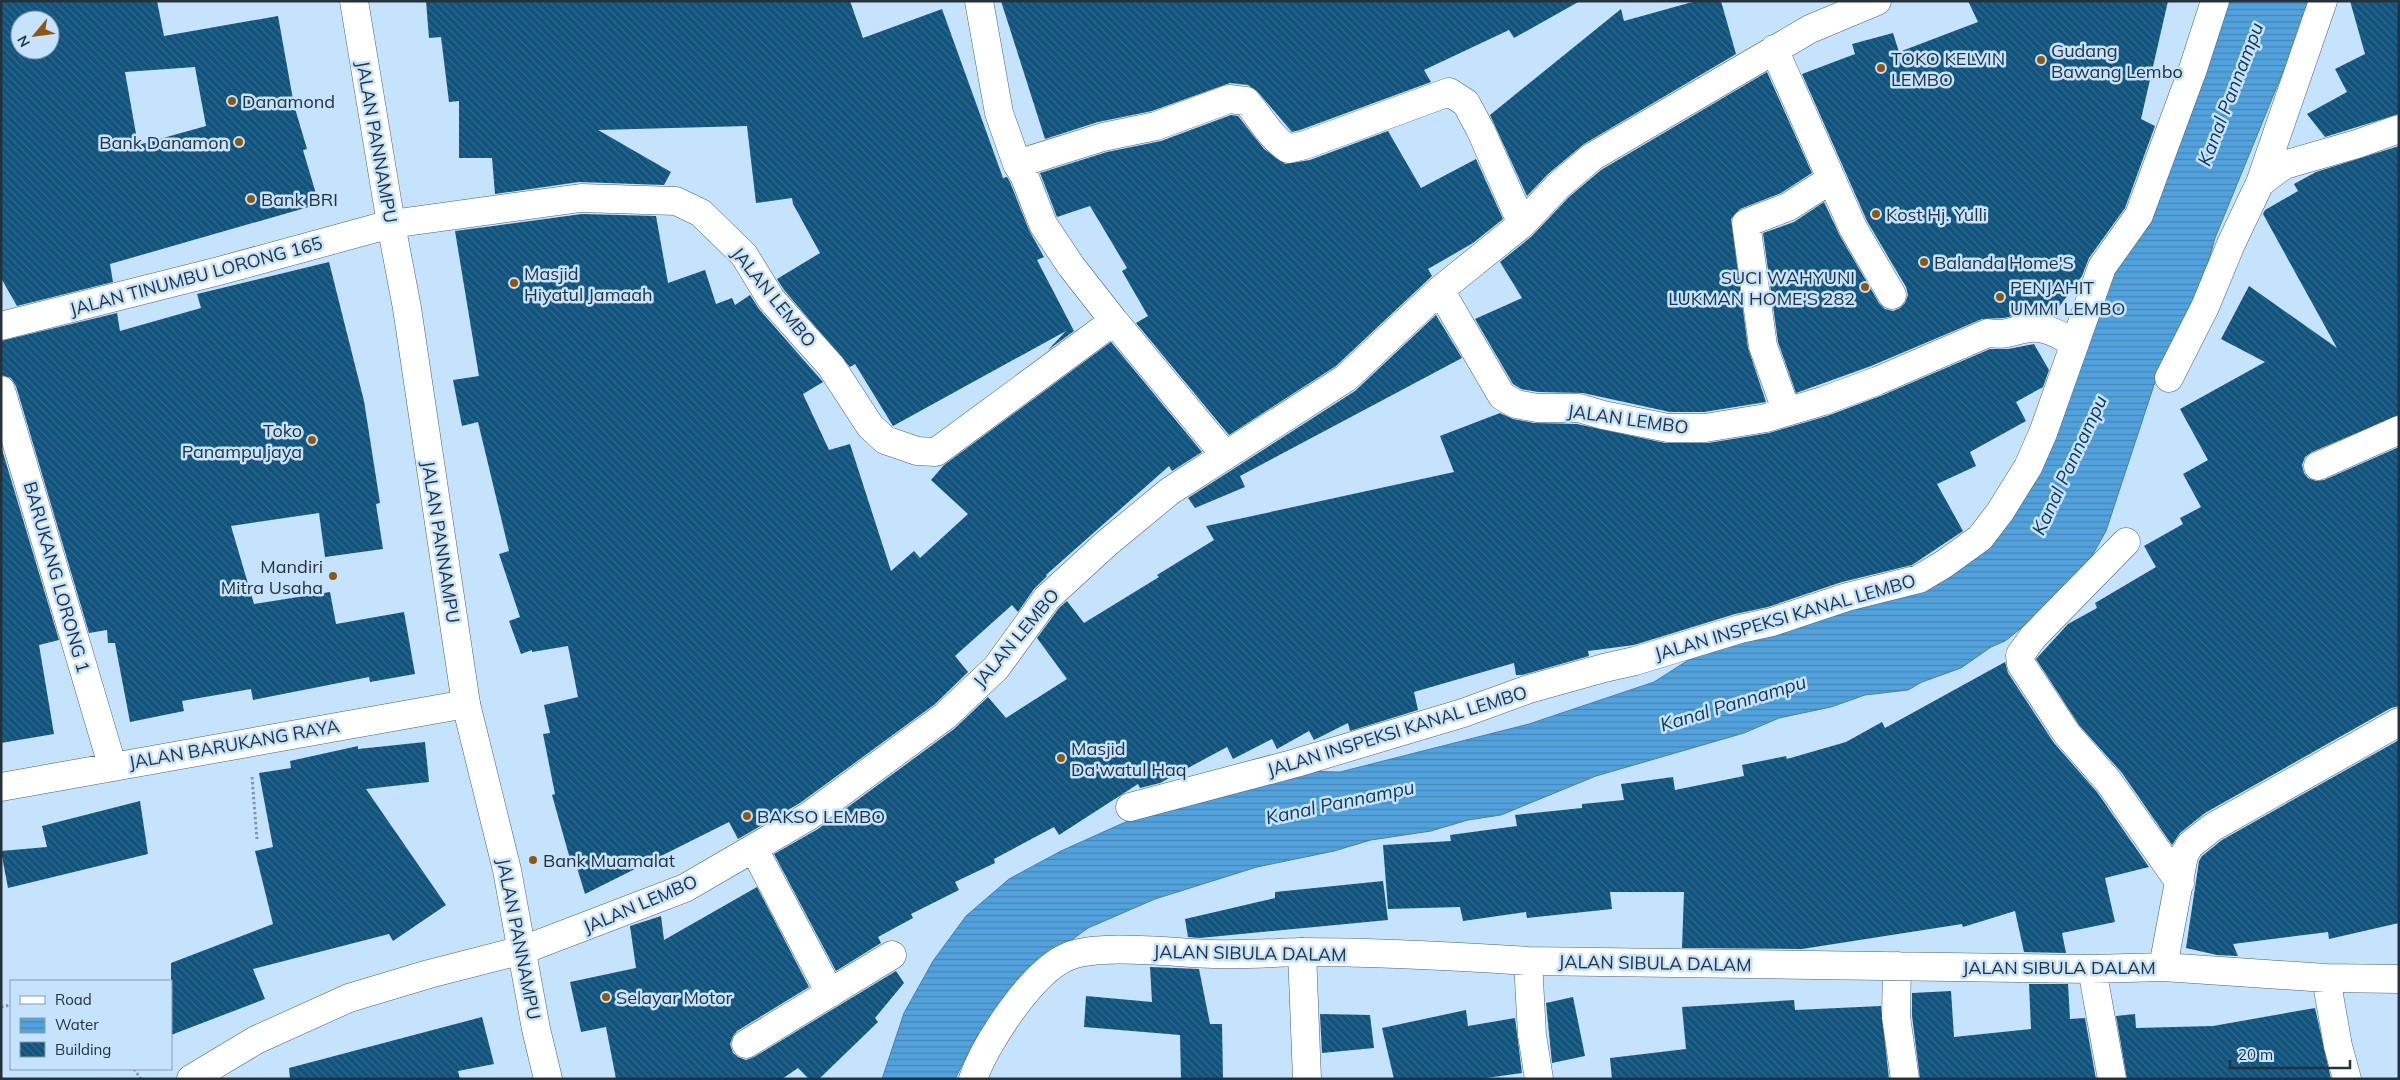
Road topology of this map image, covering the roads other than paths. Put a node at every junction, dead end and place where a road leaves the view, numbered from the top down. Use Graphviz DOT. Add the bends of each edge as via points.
graph roads {
  1 [pos="354,1"];
  2 [pos="979,1"];
  3 [pos="1877,1"];
  4 [pos="2214,1"];
  5 [pos="2323,1"];
  6 [pos="1774,49"];
  7 [pos="2399,129"];
  8 [pos="1017,164"];
  9 [pos="1830,180"];
  10 [pos="2260,183"];
  11 [pos="391,224"];
  12 [pos="1522,224"];
  13 [pos="1440,290"];
  14 [pos="1888,297"];
  15 [pos="1114,321"];
  16 [pos="1,326"];
  17 [pos="2074,342"];
  18 [pos="2169,378"];
  19 [pos="1,390"];
  20 [pos="1786,410"];
  21 [pos="2399,430"];
  22 [pos="1225,455"];
  23 [pos="2318,466"];
  24 [pos="2126,542"];
  25 [pos="466,704"];
  26 [pos="2399,722"];
  27 [pos="112,765"];
  28 [pos="1,787"];
  29 [pos="1130,807"];
  30 [pos="754,849"];
  31 [pos="2180,883"];
  32 [pos="523,950"];
  33 [pos="1302,952"];
  34 [pos="892,954"];
  35 [pos="1528,961"];
  36 [pos="1897,966"];
  37 [pos="2163,967"];
  38 [pos="2092,969"];
  39 [pos="2326,978"];
  40 [pos="2399,978"];
  41 [pos="830,993"];
  42 [pos="746,1044"];
  43 [pos="192,1079"];
  44 [pos="548,1079"];
  45 [pos="974,1079"];
  46 [pos="1307,1079"];
  47 [pos="1539,1079"];
  48 [pos="1906,1079"];
  49 [pos="2112,1079"];
  50 [pos="2347,1079"];
  1 -- 11 [label="street, JALAN PANNAMPU"];
  2 -- 8 [label="street" via="998,113"];
  3 -- 6 [label="street, JALAN LEMBO" via="1810,29"];
  4 -- 17 [label="street, JALAN INSPEKSI KANAL LEMBO" via="2140,215 2102,267"];
  5 -- 10 [label="street"];
  6 -- 9 [label="street"];
  6 -- 12 [label="street, JALAN LEMBO" via="1592,157 1558,186"];
  7 -- 10 [label="street" via="2284,165"];
  8 -- 12 [label="street" via="1103,137 1156,126 1229,99 1246,101 1273,139 1288,150 1450,92 1466,103 1478,124"];
  8 -- 15 [label="street" via="1043,224"];
  9 -- 14 [label="street"];
  9 -- 20 [label="street" via="1788,207 1746,223 1763,346"];
  10 -- 18 [label="street" via="2205,307"];
  11 -- 15 [label="street, JALAN LEMBO" via="582,198 676,202 701,213 744,255 771,299 831,366 870,426 885,440 917,451 936,452"];
  11 -- 16 [label="street, JALAN TINUMBU LORONG 165"];
  11 -- 25 [label="street, JALAN PANNAMPU" via="407,308"];
  12 -- 13 [label="street, JALAN LEMBO"];
  13 -- 20 [label="street, JALAN LEMBO" via="1490,380 1502,396 1516,404 1537,408 1580,408 1626,421 1687,429 1766,418"];
  13 -- 22 [label="street, JALAN LEMBO" via="1346,378"];
  15 -- 22 [label="street"];
  17 -- 20 [label="street, JALAN LEMBO" via="2039,328 2005,335 1988,333 1877,381"];
  17 -- 29 [label="street, JALAN INSPEKSI KANAL LEMBO" via="2043,433 2014,492 1980,538 1919,579 1529,689 1463,713 1288,766"];
  19 -- 27 [label="street, BARUKANG LORONG 1"];
  21 -- 23 [label="street"];
  22 -- 30 [label="street, JALAN LEMBO" via="1170,491 1107,542 1047,598 996,668 945,716 816,811"];
  24 -- 31 [label="street" via="2025,646 2020,655 2021,664 2067,734 2108,782"];
  25 -- 27 [label="street, JALAN BARUKANG RAYA"];
  25 -- 32 [label="street, JALAN PANNAMPU"];
  26 -- 31 [label="street" via="2212,827 2190,845 2182,864"];
  27 -- 28 [label="street, JALAN BARUKANG RAYA"];
  30 -- 32 [label="street, JALAN LEMBO" via="685,888"];
  30 -- 41 [label="street"];
  31 -- 37 [label="street"];
  32 -- 43 [label="street, JALAN LEMBO" via="349,998 256,1040"];
  32 -- 44 [label="street, JALAN PANNAMPU"];
  33 -- 35 [label="street, JALAN SIBULA DALAM"];
  33 -- 45 [label="street, JALAN SIBULA DALAM" via="1216,954 1109,950 1084,952 1065,958 1030,989 1005,1020 978,1065"];
  33 -- 46 [label="street"];
  34 -- 41 [label="street"];
  35 -- 36 [label="street, JALAN SIBULA DALAM"];
  35 -- 47 [label="street" via="1532,1035"];
  36 -- 38 [label="street, JALAN SIBULA DALAM"];
  36 -- 48 [label="street" via="1896,1018"];
  37 -- 38 [label="street, JALAN SIBULA DALAM"];
  37 -- 39 [label="street, JALAN SIBULA DALAM"];
  38 -- 49 [label="street"];
  39 -- 40 [label="street, JALAN SIBULA DALAM"];
  39 -- 50 [label="street"];
  41 -- 42 [label="street"];
}
